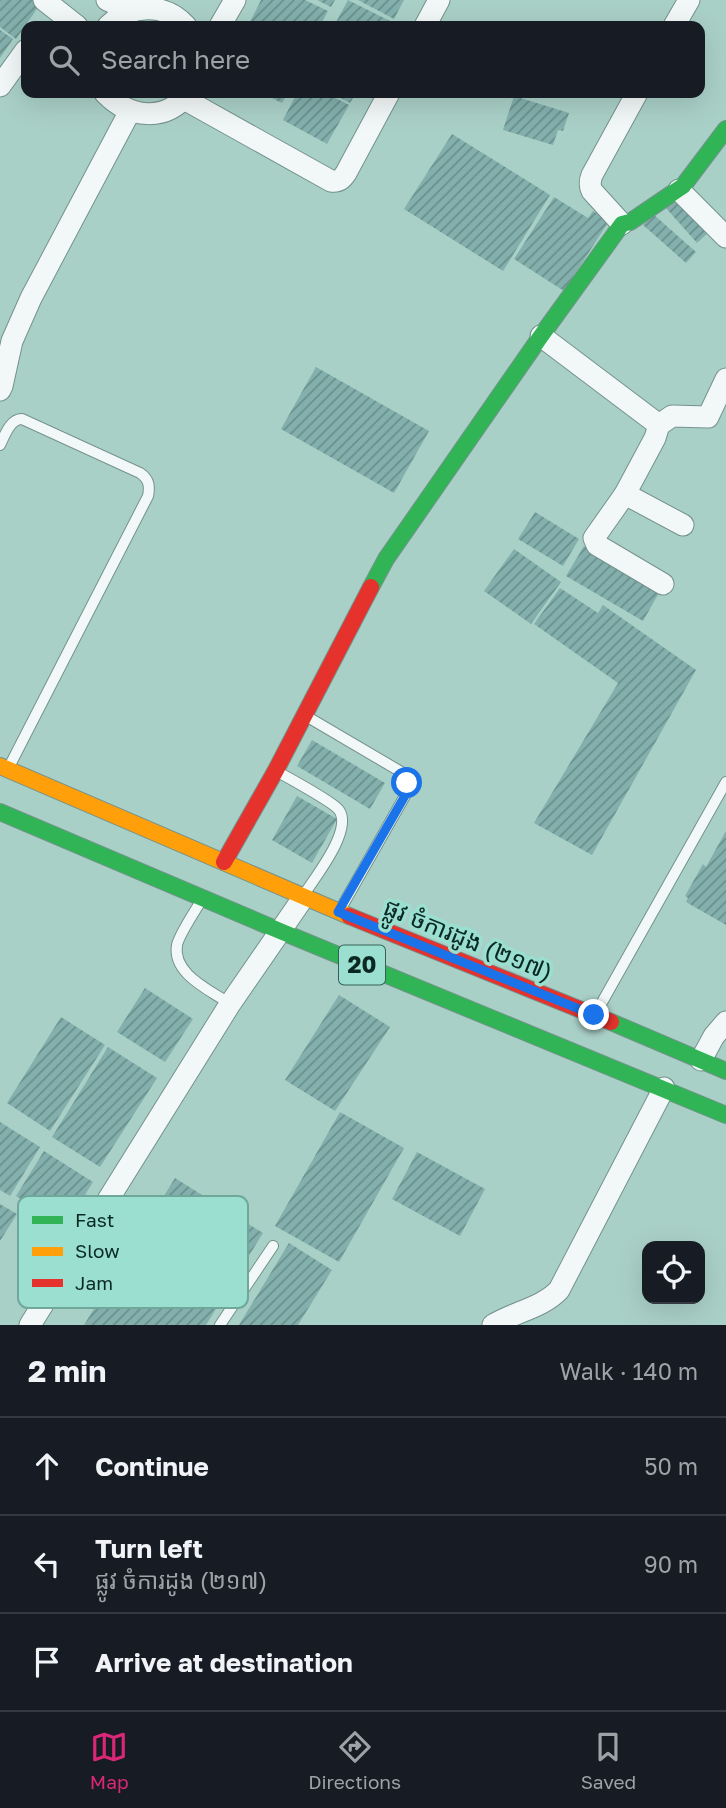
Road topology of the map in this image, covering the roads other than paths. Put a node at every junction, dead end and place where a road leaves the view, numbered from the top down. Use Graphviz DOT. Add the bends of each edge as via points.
graph roads {
  1 [pos="107,0"];
  2 [pos="235,0"];
  3 [pos="439,0"];
  4 [pos="689,0"];
  5 [pos="52,9"];
  6 [pos="131,11"];
  7 [pos="70,21"];
  8 [pos="113,21"];
  9 [pos="181,21"];
  10 [pos="223,21"];
  11 [pos="428,21"];
  12 [pos="677,21"];
  13 [pos="21,57"];
  14 [pos="0,86"];
  15 [pos="110,98"];
  16 [pos="183,98"];
  17 [pos="189,98"];
  18 [pos="386,98"];
  19 [pos="635,98"];
  20 [pos="130,111"];
  21 [pos="726,129"];
  22 [pos="679,190"];
  23 [pos="622,224"];
  24 [pos="726,237"];
  25 [pos="541,336"];
  26 [pos="6,347"];
  27 [pos="726,379"];
  28 [pos="0,390"];
  29 [pos="659,425"];
  30 [pos="0,445"];
  31 [pos="625,494"];
  32 [pos="684,525"];
  33 [pos="663,584"];
  34 [pos="305,716"];
  35 [pos="4,768"];
  36 [pos="276,771"];
  37 [pos="726,782"];
  38 [pos="0,812"];
  39 [pos="223,862"];
  40 [pos="202,898"];
  41 [pos="303,898"];
  42 [pos="338,912"];
  43 [pos="280,931"];
  44 [pos="230,1004"];
  45 [pos="594,1015"];
  46 [pos="726,1023"];
  47 [pos="701,1060"];
  48 [pos="726,1071"];
  49 [pos="664,1088"];
  50 [pos="726,1115"];
  51 [pos="110,1196"];
  52 [pos="273,1246"];
  53 [pos="248,1283"];
  54 [pos="41,1308"];
  55 [pos="231,1308"];
  56 [pos="30,1325"];
  57 [pos="220,1325"];
  58 [pos="492,1325"];
  1 -- 6 [label="street"];
  2 -- 10 [label="street"];
  3 -- 11 [label="street"];
  4 -- 12 [label="street"];
  5 -- 7 [label="street"];
  6 -- 8 [label="street"];
  6 -- 9 [label="street" via="164,10"];
  13 -- 14 [label="street"];
  15 -- 20 [label="street"];
  16 -- 20 [label="street" via="158,113"];
  17 -- 18 [label="street" via="336,182 342,180"];
  19 -- 23 [label="street" via="590,181 592,191"];
  20 -- 26 [label="street"];
  21 -- 22 [label="main road"];
  22 -- 23 [label="main road"];
  22 -- 24 [label="street"];
  23 -- 25 [label="main road"];
  25 -- 29 [label="street"];
  25 -- 34 [label="main road" via="386,559"];
  26 -- 28 [label="street"];
  27 -- 29 [label="street" via="708,417 672,416"];
  29 -- 31 [label="street"];
  30 -- 35 [label="lane" via="12,423 22,419 140,473 150,490"];
  31 -- 32 [label="street"];
  31 -- 33 [label="street" via="595,535 595,542"];
  34 -- 36 [label="main road"];
  34 -- 42 [label="lane" via="404,773 407,783 406,794"];
  35 -- 39 [label="main road, ផ្លូវ ចំការដូង (២១៧) / 20"];
  36 -- 39 [label="main road"];
  36 -- 41 [label="lane" via="338,809 343,821 341,835"];
  37 -- 45 [label="lane"];
  38 -- 40 [label="main road, 20"];
  39 -- 41 [label="main road, ផ្លូវ ចំការដូង (២១៧) / 20"];
  40 -- 43 [label="main road, 20"];
  40 -- 44 [label="lane" via="177,944 177,960 184,973"];
  41 -- 42 [label="main road, ផ្លូវ ចំការដូង (២១៧) / 20"];
  41 -- 43 [label="street"];
  42 -- 45 [label="main road, ផ្លូវ ចំការដូង (២១៧) / 20"];
  43 -- 44 [label="street"];
  43 -- 49 [label="main road, 20"];
  44 -- 51 [label="street"];
  45 -- 47 [label="main road, ផ្លូវ ចំការដូង (២១៧) / 20"];
  46 -- 47 [label="street"];
  47 -- 48 [label="main road, ផ្លូវ ចំការដូង (២១៧) / 20"];
  49 -- 50 [label="main road, 20"];
  49 -- 58 [label="street" via="559,1290 550,1300"];
  52 -- 53 [label="lane"];
  54 -- 56 [label="street"];
  55 -- 57 [label="lane"];
}
